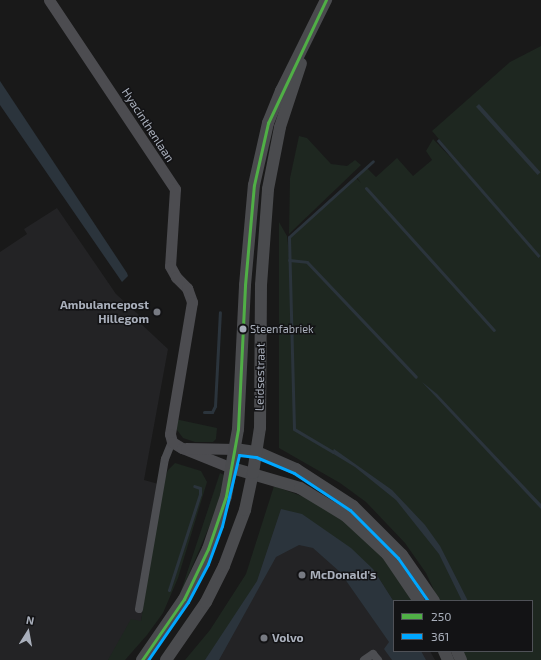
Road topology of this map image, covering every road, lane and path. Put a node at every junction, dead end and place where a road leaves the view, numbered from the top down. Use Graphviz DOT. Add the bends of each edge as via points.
graph roads {
  1 [pos="49,0"];
  2 [pos="324,4"];
  3 [pos="177,445"];
  4 [pos="236,449"];
  5 [pos="257,452"];
  6 [pos="232,468"];
  7 [pos="253,474"];
  8 [pos="418,600"];
  9 [pos="433,600"];
  10 [pos="139,609"];
  11 [pos="142,660"];
  12 [pos="166,660"];
  13 [pos="364,660"];
  14 [pos="378,660"];
  1 -- 3 [label="street, Hyacinthenlaan" via="175,189 170,266 187,288 192,302 170,434"];
  2 -- 4 [label="main road, Leidsestraat" via="268,123 254,185"];
  2 -- 5 [label="main road, Leidsestraat" via="280,127 268,189 261,285 260,428"];
  3 -- 4 [label="street"];
  3 -- 6 [label="street"];
  3 -- 10 [label="street" via="165,459"];
  4 -- 5 [label="main road"];
  4 -- 6 [label="main road, Leidsestraat"];
  5 -- 7 [label="main road, Leidsestraat"];
  5 -- 9 [label="main road" via="296,469 353,506 402,555"];
  6 -- 7 [label="main road"];
  6 -- 11 [label="main road, Leidsestraat" via="217,525 202,562 184,599"];
  7 -- 8 [label="main road" via="300,488 346,516 387,554"];
  7 -- 12 [label="main road, Leidsestraat" via="244,510 224,566 206,602"];
  13 -- 14 [label="street" via="374,654"];
}
